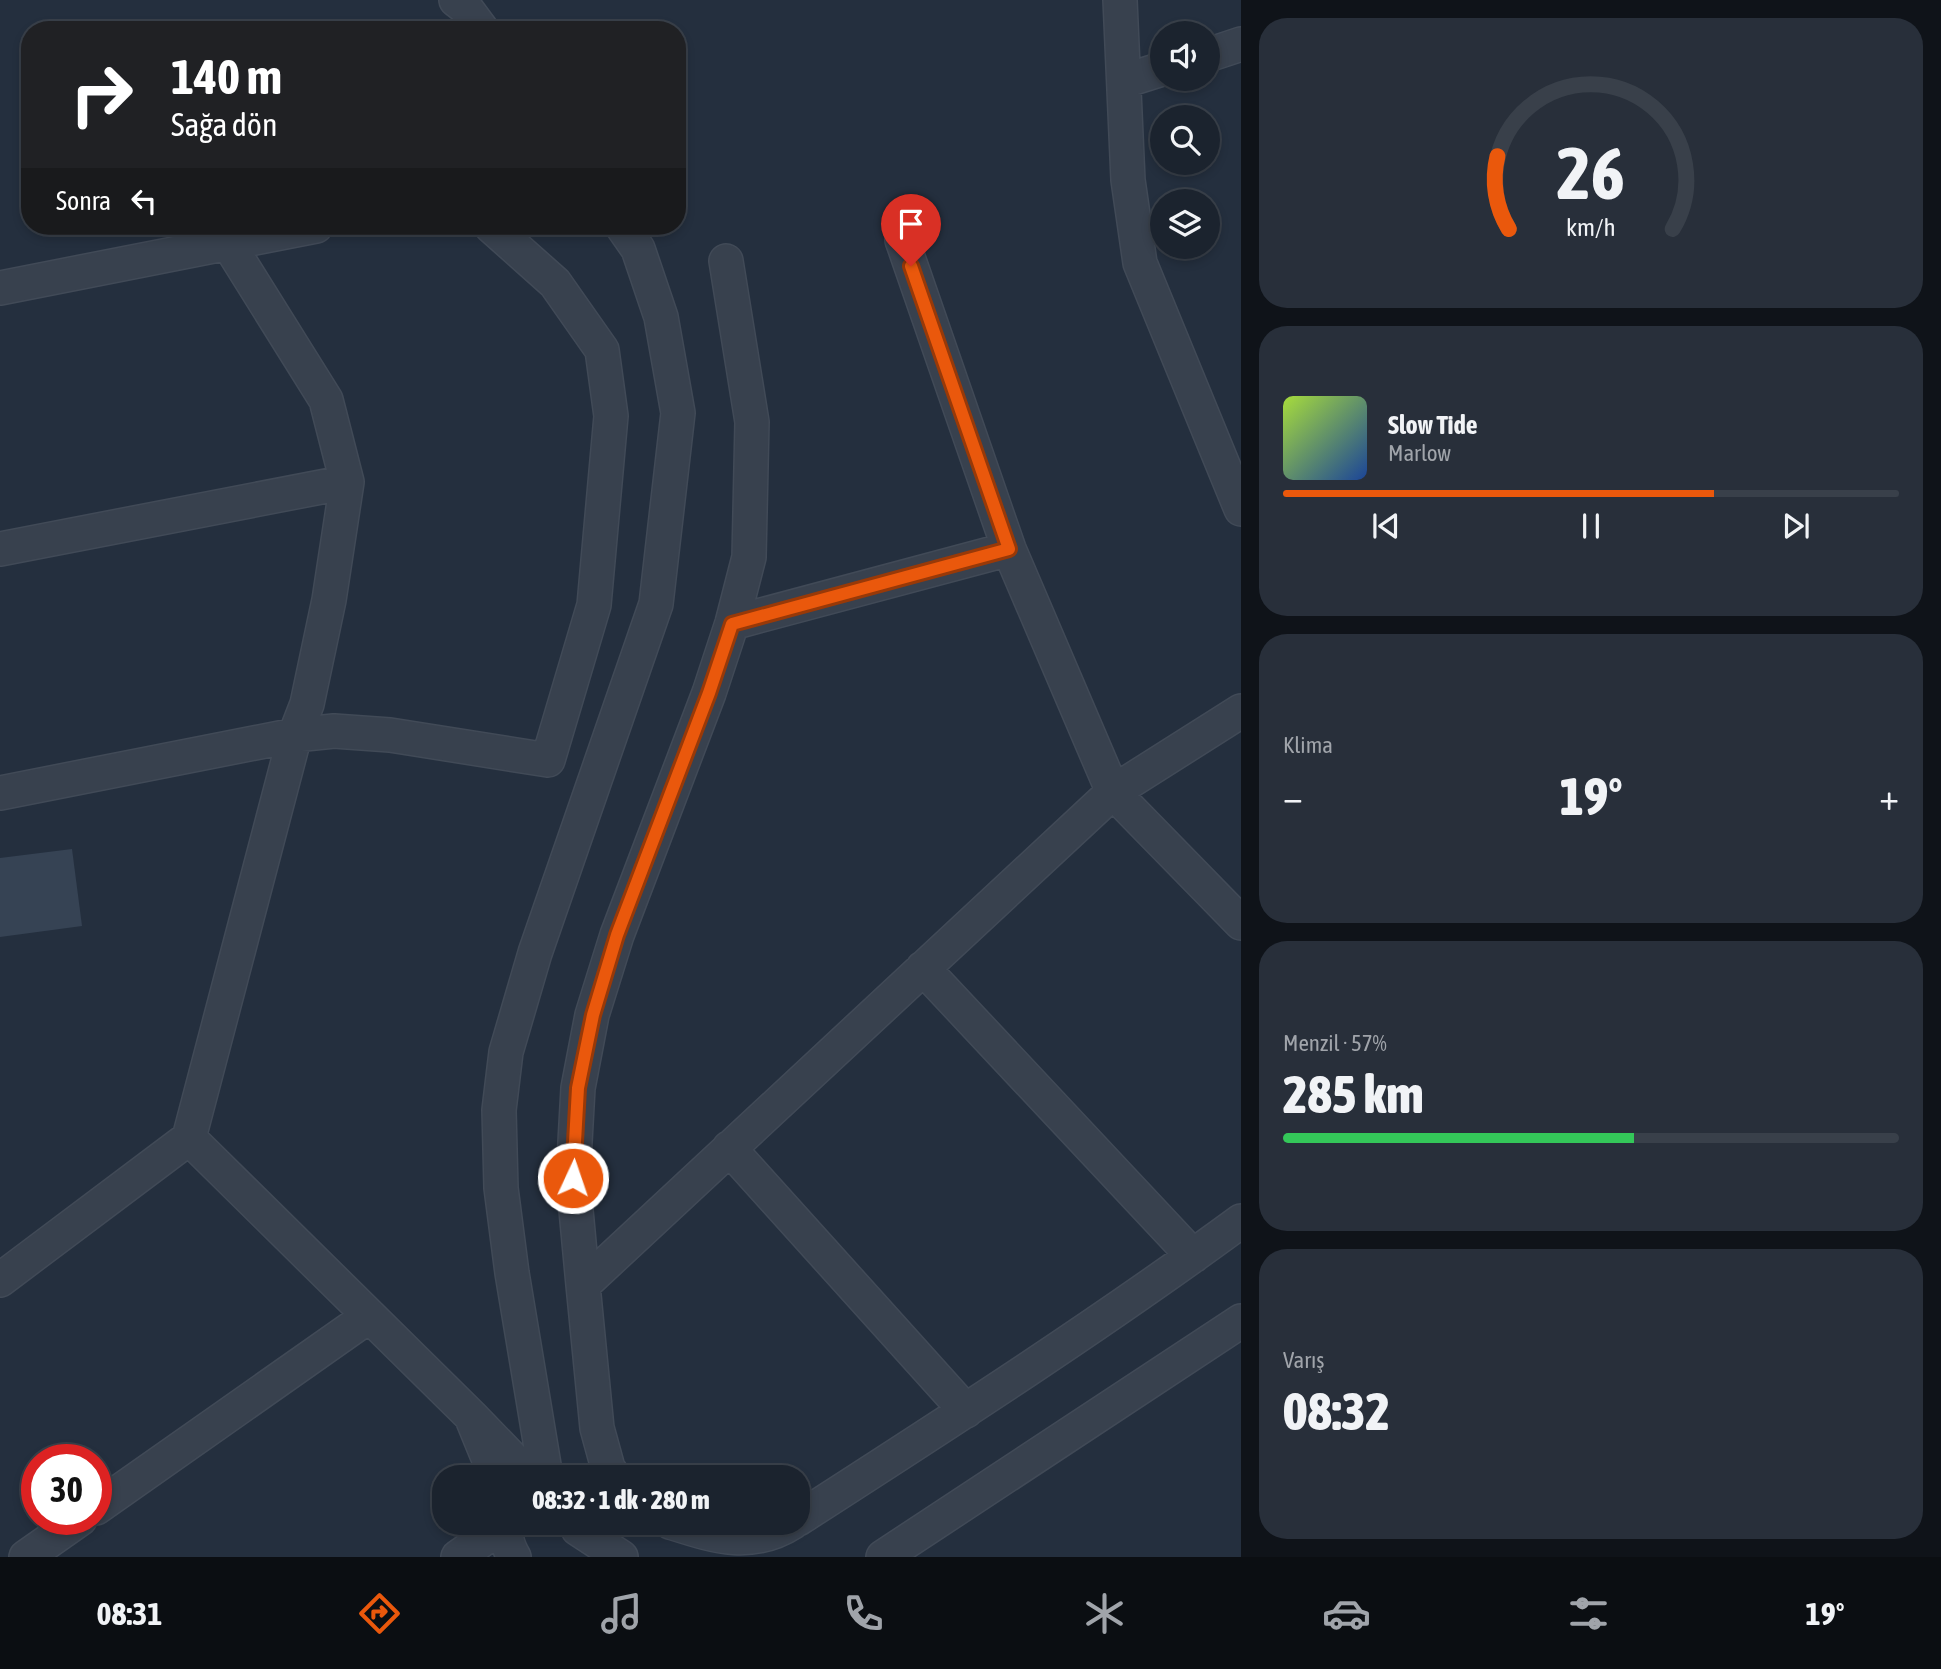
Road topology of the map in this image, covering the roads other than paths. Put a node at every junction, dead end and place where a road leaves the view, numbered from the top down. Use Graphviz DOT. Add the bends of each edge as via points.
graph roads {
  1 [pos="456,0"];
  2 [pos="1119,0"];
  3 [pos="475,21"];
  4 [pos="1241,44"];
  5 [pos="1220,51"];
  6 [pos="1150,73"];
  7 [pos="1124,81"];
  8 [pos="269,235"];
  9 [pos="501,235"];
  10 [pos="629,235"];
  11 [pos="902,240"];
  12 [pos="228,243"];
  13 [pos="726,261"];
  14 [pos="0,288"];
  15 [pos="347,482"];
  16 [pos="1241,509"];
  17 [pos="0,549"];
  18 [pos="1009,549"];
  19 [pos="732,624"];
  20 [pos="1241,711"];
  21 [pos="295,736"];
  22 [pos="1113,792"];
  23 [pos="0,793"];
  24 [pos="1241,923"];
  25 [pos="923,968"];
  26 [pos="189,1138"];
  27 [pos="729,1148"];
  28 [pos="1241,1221"];
  29 [pos="1193,1256"];
  30 [pos="0,1280"];
  31 [pos="583,1285"];
  32 [pos="369,1316"];
  33 [pos="1241,1321"];
  34 [pos="966,1411"];
  35 [pos="471,1416"];
  36 [pos="491,1465"];
  37 [pos="518,1465"];
  38 [pos="544,1465"];
  39 [pos="604,1465"];
  40 [pos="112,1497"];
  41 [pos="810,1511"];
  42 [pos="57,1535"];
  43 [pos="489,1535"];
  44 [pos="507,1535"];
  45 [pos="721,1535"];
  46 [pos="766,1535"];
  47 [pos="575,1536"];
  48 [pos="26,1557"];
  49 [pos="458,1557"];
  50 [pos="514,1557"];
  51 [pos="621,1557"];
  52 [pos="883,1557"];
  1 -- 3 [label="street"];
  2 -- 7 [label="street"];
  4 -- 5 [label="street"];
  6 -- 7 [label="street"];
  7 -- 16 [label="street" via="1128,180 1140,264"];
  8 -- 12 [label="street"];
  9 -- 21 [label="street" via="555,283 602,350 611,416 594,605 548,760 390,735 334,731"];
  10 -- 38 [label="street" via="638,248 661,317 678,413 656,604 535,953 506,1052 499,1110 501,1188 510,1261"];
  11 -- 18 [label="street"];
  12 -- 14 [label="street"];
  12 -- 15 [label="street" via="326,401"];
  13 -- 19 [label="street" via="752,422 749,557"];
  15 -- 17 [label="street"];
  15 -- 21 [label="street" via="329,600 307,704"];
  18 -- 19 [label="street"];
  18 -- 22 [label="street"];
  19 -- 31 [label="street" via="617,935 593,1015 578,1088 573,1178"];
  20 -- 22 [label="street"];
  21 -- 23 [label="street"];
  21 -- 26 [label="street"];
  22 -- 24 [label="street"];
  22 -- 25 [label="street"];
  25 -- 27 [label="street"];
  25 -- 29 [label="street"];
  26 -- 30 [label="street"];
  26 -- 32 [label="street"];
  27 -- 31 [label="street"];
  27 -- 34 [label="street"];
  28 -- 29 [label="street"];
  29 -- 34 [label="street"];
  31 -- 39 [label="street"];
  32 -- 35 [label="street"];
  32 -- 40 [label="street"];
  33 -- 52 [label="street"];
  34 -- 41 [label="street"];
  35 -- 36 [label="street"];
  35 -- 37 [label="street"];
  42 -- 48 [label="street"];
  43 -- 49 [label="street"];
  44 -- 50 [label="street"];
  45 -- 46 [label="street" via="740,1540"];
  47 -- 51 [label="street"];
}
